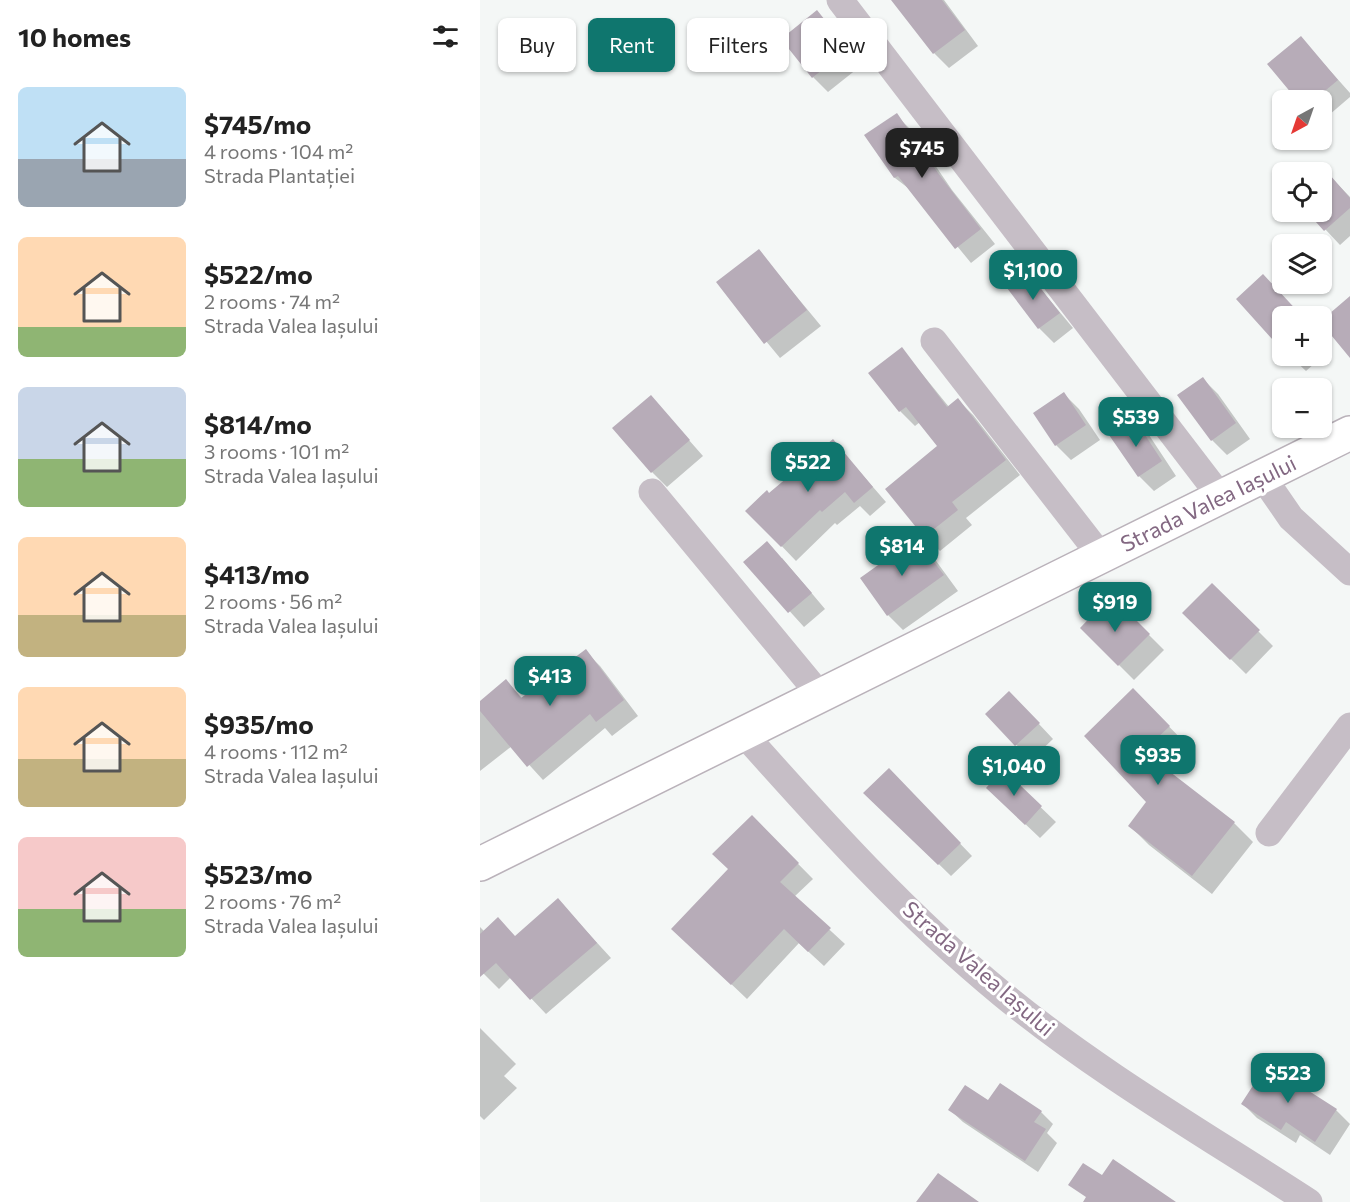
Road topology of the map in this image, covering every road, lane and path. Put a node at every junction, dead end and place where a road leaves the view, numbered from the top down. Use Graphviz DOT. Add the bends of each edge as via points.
graph roads {
  1 [pos="840,0"];
  2 [pos="934,341"];
  3 [pos="1350,433"];
  4 [pos="1262,476"];
  5 [pos="652,492"];
  6 [pos="1220,496"];
  7 [pos="1101,556"];
  8 [pos="1350,572"];
  9 [pos="820,695"];
  10 [pos="1350,726"];
  11 [pos="743,733"];
  12 [pos="1269,833"];
  13 [pos="480,864"];
  14 [pos="1309,1202"];
  1 -- 6 [label="street"];
  2 -- 7 [label="street"];
  3 -- 4 [label="main road, Strada Valea Iașului"];
  4 -- 6 [label="main road, Strada Valea Iașului"];
  4 -- 8 [label="street" via="1291,518"];
  5 -- 9 [label="street"];
  6 -- 7 [label="main road, Strada Valea Iașului"];
  7 -- 9 [label="main road, Strada Valea Iașului"];
  9 -- 11 [label="main road, Strada Valea Iașului"];
  10 -- 12 [label="street"];
  11 -- 13 [label="main road, Strada Valea Iașului"];
  11 -- 14 [label="street, Strada Valea Iașului" via="870,872 1001,993 1082,1054"];
}
